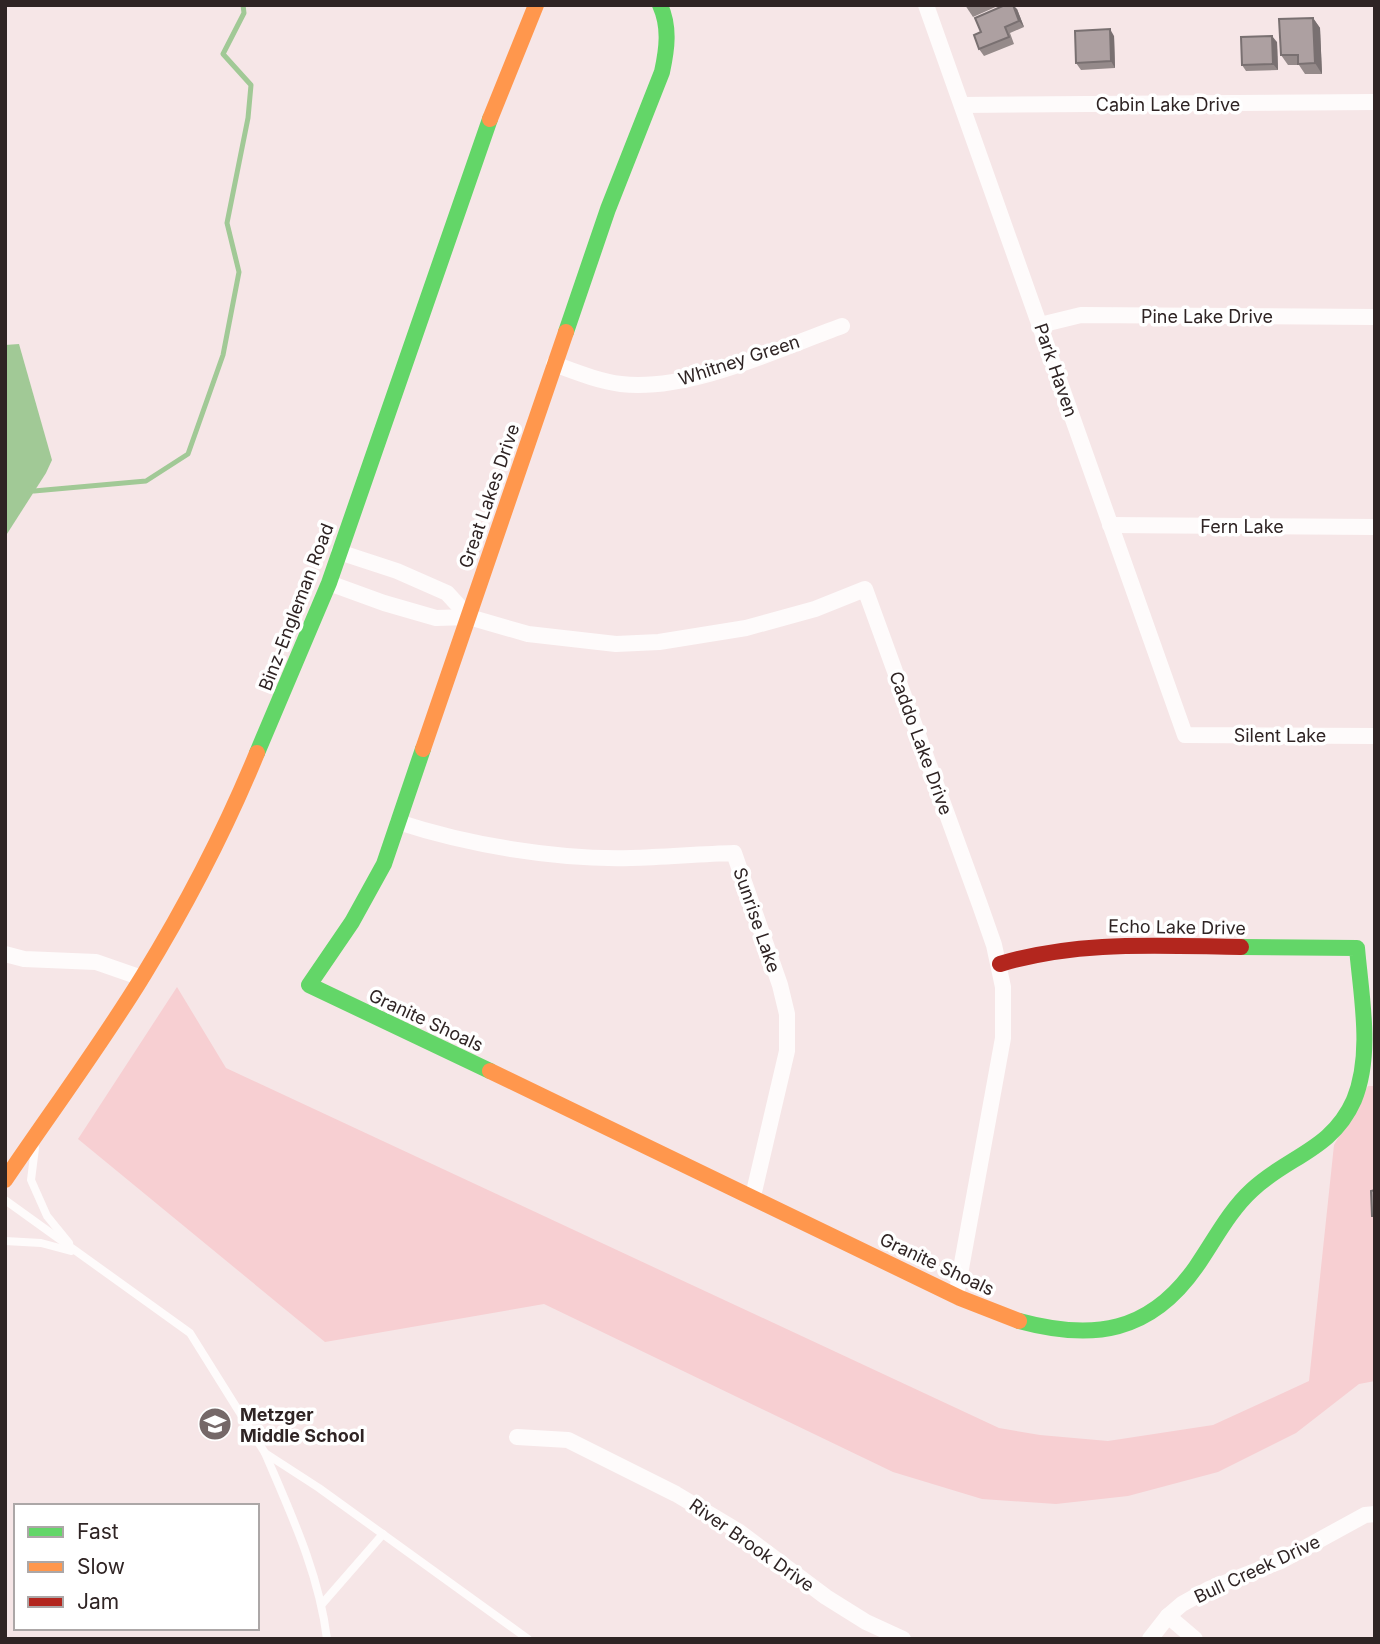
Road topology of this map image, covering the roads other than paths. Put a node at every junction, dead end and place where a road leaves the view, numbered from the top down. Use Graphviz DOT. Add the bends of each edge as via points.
graph roads {
  1 [pos="536,5"];
  2 [pos="660,5"];
  3 [pos="926,5"];
  4 [pos="1375,102"];
  5 [pos="962,105"];
  6 [pos="1375,317"];
  7 [pos="1040,325"];
  8 [pos="842,326"];
  9 [pos="554,365"];
  10 [pos="1110,525"];
  11 [pos="1375,527"];
  12 [pos="339,552"];
  13 [pos="329,583"];
  14 [pos="405,592"];
  15 [pos="469,617"];
  16 [pos="1185,735"];
  17 [pos="1375,736"];
  18 [pos="398,822"];
  19 [pos="1357,948"];
  20 [pos="5,954"];
  21 [pos="999,964"];
  22 [pos="142,978"];
  23 [pos="309,985"];
  24 [pos="1369,1044"];
  25 [pos="1368,1070"];
  26 [pos="37,1134"];
  27 [pos="5,1180"];
  28 [pos="753,1196"];
  29 [pos="5,1200"];
  30 [pos="5,1241"];
  31 [pos="78,1253"];
  32 [pos="956,1296"];
  33 [pos="517,1437"];
  34 [pos="265,1452"];
  35 [pos="1375,1514"];
  36 [pos="383,1534"];
  37 [pos="322,1604"];
  38 [pos="1168,1616"];
  39 [pos="327,1639"];
  40 [pos="527,1639"];
  41 [pos="903,1639"];
  42 [pos="1150,1639"];
  43 [pos="1195,1639"];
  1 -- 12 [label="street, Binz-Engleman Road" via="479,145"];
  2 -- 9 [label="street, Great Lakes Drive" via="666,18 667,48 662,72 607,209"];
  3 -- 5 [label="street, Park Haven"];
  4 -- 5 [label="street, Cabin Lake Drive"];
  5 -- 7 [label="street, Park Haven"];
  6 -- 7 [label="street, Pine Lake Drive" via="1081,315"];
  7 -- 10 [label="street, Park Haven"];
  8 -- 9 [label="street, Whitney Green" via="706,375 664,384 607,382"];
  9 -- 15 [label="street, Great Lakes Drive"];
  10 -- 11 [label="street, Fern Lake"];
  10 -- 16 [label="street, Park Haven"];
  12 -- 13 [label="street, Binz-Engleman Road"];
  12 -- 14 [label="street, Caddo Lake Drive"];
  13 -- 14 [label="street, Caddo Lake Drive"];
  13 -- 22 [label="street, Binz-Engleman Road" via="229,821"];
  14 -- 15 [label="street, Caddo Lake Drive" via="436,618"];
  14 -- 15 [label="street, Caddo Lake Drive" via="447,593"];
  15 -- 18 [label="street, Great Lakes Drive"];
  15 -- 21 [label="street, Caddo Lake Drive" via="528,634 616,644 659,642 780,620 865,589"];
  16 -- 17 [label="street, Silent Lake"];
  18 -- 23 [label="street, Great Lakes Drive" via="372,887"];
  18 -- 28 [label="street, Sunrise Lake" via="434,834 555,854 630,858 734,853 787,1014 787,1051"];
  19 -- 21 [label="street, Echo Lake Drive" via="1102,946 1063,948"];
  19 -- 24 [label="street, Granite Shoals"];
  20 -- 22 [label="street" via="96,962"];
  21 -- 32 [label="street, Caddo Lake Drive" via="1003,1038"];
  22 -- 26 [label="street, Binz-Engleman Road"];
  23 -- 28 [label="street, Granite Shoals"];
  24 -- 25 [label="street, Granite Shoals"];
  25 -- 32 [label="street, Granite Shoals" via="1354,1102 1329,1137 1252,1189 1196,1270 1147,1316 1120,1327 1069,1331 1011,1318"];
  26 -- 27 [label="street, Binz-Engleman Road"];
  26 -- 31 [label="lane" via="31,1180 47,1216"];
  28 -- 32 [label="street, Granite Shoals"];
  29 -- 31 [label="lane"];
  30 -- 31 [label="lane" via="41,1243"];
  31 -- 34 [label="lane" via="190,1333"];
  33 -- 41 [label="street, River Brook Drive" via="568,1440 676,1494 738,1531 826,1597"];
  34 -- 36 [label="lane"];
  34 -- 37 [label="lane" via="303,1543"];
  35 -- 38 [label="street, Bull Creek Drive" via="1365,1515 1281,1561 1209,1589"];
  36 -- 37 [label="lane"];
  36 -- 40 [label="lane"];
  37 -- 39 [label="lane"];
  38 -- 42 [label="street, Bull Creek Drive"];
  38 -- 43 [label="street"];
}
